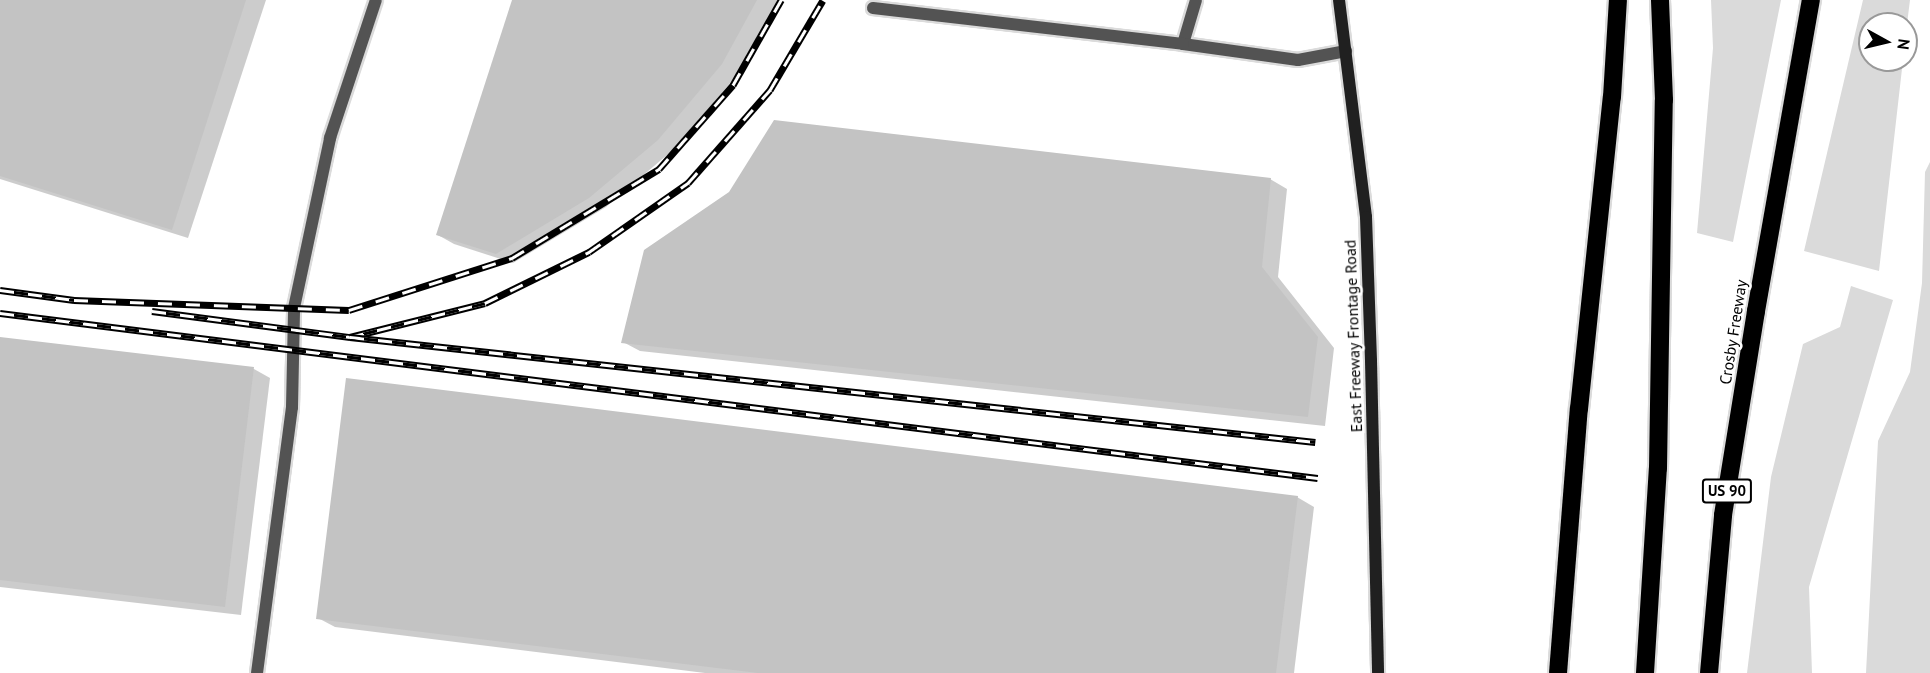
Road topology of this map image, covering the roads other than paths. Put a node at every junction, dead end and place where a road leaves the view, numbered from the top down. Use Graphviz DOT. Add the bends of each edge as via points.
graph roads {
  1 [pos="376,0"];
  2 [pos="1196,0"];
  3 [pos="1339,0"];
  4 [pos="1618,0"];
  5 [pos="1660,0"];
  6 [pos="1811,0"];
  7 [pos="873,8"];
  8 [pos="1184,44"];
  9 [pos="1346,51"];
  10 [pos="257,673"];
  11 [pos="1378,673"];
  12 [pos="1558,673"];
  13 [pos="1645,673"];
  14 [pos="1709,673"];
  1 -- 10 [label="lane" via="330,138 294,308 292,407"];
  2 -- 8 [label="lane"];
  3 -- 9 [label="main road, East Freeway Frontage Road"];
  4 -- 12 [label="highway"];
  5 -- 13 [label="highway" via="1664,100 1658,468"];
  6 -- 14 [label="highway, Crosby Freeway / US 90" via="1723,515"];
  7 -- 8 [label="lane"];
  8 -- 9 [label="lane" via="1298,60"];
  9 -- 11 [label="main road, East Freeway Frontage Road" via="1366,229"];
}
